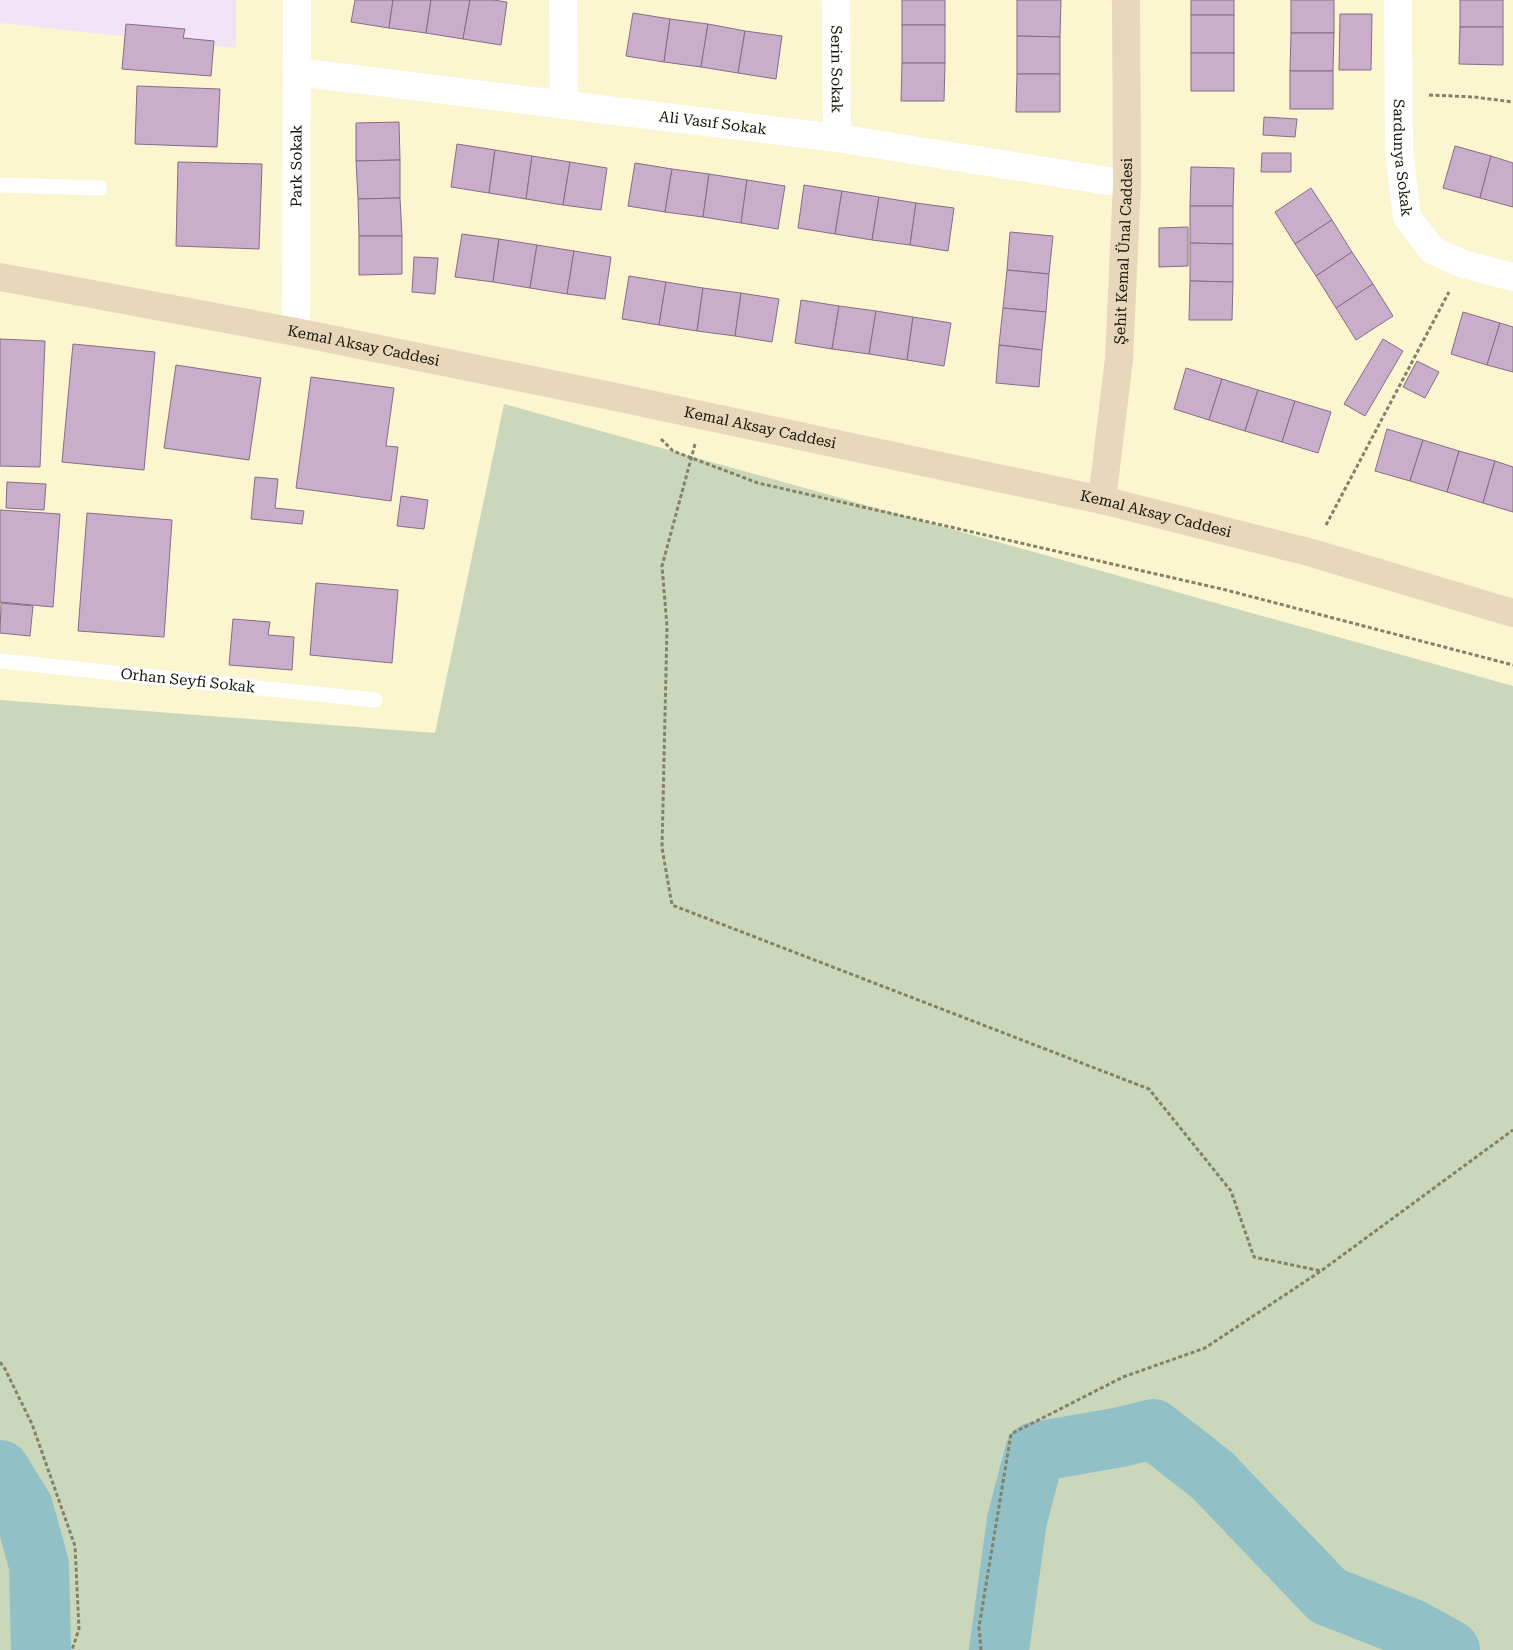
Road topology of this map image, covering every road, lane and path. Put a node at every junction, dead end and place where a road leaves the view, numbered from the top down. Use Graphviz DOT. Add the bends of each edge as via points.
graph roads {
  1 [pos="297,0"];
  2 [pos="563,0"];
  3 [pos="836,0"];
  4 [pos="1126,0"];
  5 [pos="1398,0"];
  6 [pos="297,72"];
  7 [pos="1399,93"];
  8 [pos="1513,102"];
  9 [pos="564,105"];
  10 [pos="837,138"];
  11 [pos="1127,184"];
  12 [pos="0,185"];
  13 [pos="100,188"];
  14 [pos="1463,264"];
  15 [pos="0,277"];
  16 [pos="1513,277"];
  17 [pos="296,332"];
  18 [pos="702,415"];
  19 [pos="660,438"];
  20 [pos="692,458"];
  21 [pos="1102,500"];
  22 [pos="1312,553"];
  23 [pos="1513,613"];
  24 [pos="0,661"];
  25 [pos="1513,665"];
  26 [pos="375,700"];
  27 [pos="1513,1130"];
  28 [pos="1321,1271"];
  29 [pos="0,1362"];
  30 [pos="72,1650"];
  31 [pos="981,1650"];
  1 -- 6 [label="street, Park Sokak"];
  2 -- 9 [label="street"];
  3 -- 10 [label="street, Serin Sokak"];
  4 -- 11 [label="main road, Şehit Kemal Ünal Caddesi"];
  5 -- 7 [label="street, Sardunya Sokak"];
  6 -- 9 [label="street, Ali Vasıf Sokak"];
  6 -- 17 [label="street, Park Sokak"];
  7 -- 8 [label="path"];
  7 -- 14 [label="street, Sardunya Sokak" via="1399,151 1407,217 1432,250"];
  9 -- 10 [label="street, Ali Vasıf Sokak"];
  10 -- 11 [label="street, Ali Vasıf Sokak"];
  11 -- 21 [label="main road, Şehit Kemal Ünal Caddesi" via="1119,359"];
  12 -- 13 [label="lane"];
  14 -- 16 [label="street, Sardunya Sokak"];
  14 -- 22 [label="path"];
  15 -- 17 [label="main road, Kemal Aksay Caddesi"];
  17 -- 18 [label="main road, Kemal Aksay Caddesi"];
  18 -- 20 [label="path"];
  18 -- 21 [label="main road, Kemal Aksay Caddesi"];
  19 -- 20 [label="path" via="673,451"];
  20 -- 25 [label="path" via="758,483 1226,590"];
  20 -- 28 [label="path" via="662,566 667,627 662,848 672,905 1149,1089 1231,1191 1254,1257"];
  21 -- 22 [label="main road, Kemal Aksay Caddesi"];
  22 -- 23 [label="main road, Kemal Aksay Caddesi"];
  24 -- 26 [label="lane, Orhan Seyfi Sokak"];
  27 -- 28 [label="path"];
  28 -- 31 [label="path" via="1205,1348 1123,1377 1011,1434 979,1627"];
  29 -- 30 [label="path" via="32,1424 75,1546 79,1629"];
}
